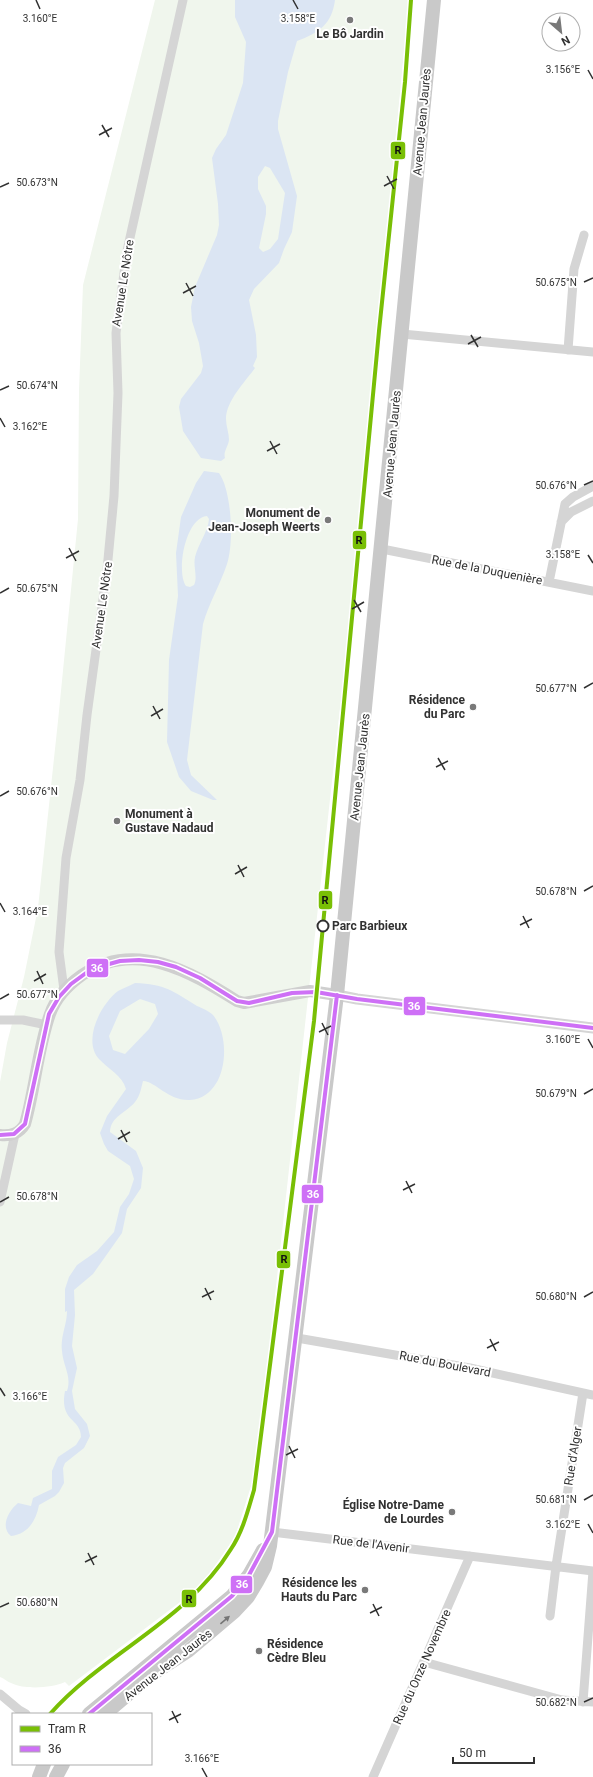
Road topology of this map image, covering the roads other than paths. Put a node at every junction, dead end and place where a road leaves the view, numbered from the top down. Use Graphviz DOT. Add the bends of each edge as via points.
graph roads {
  1 [pos="183,0"];
  2 [pos="434,0"];
  3 [pos="584,235"];
  4 [pos="402,334"];
  5 [pos="568,350"];
  6 [pos="593,352"];
  7 [pos="593,486"];
  8 [pos="593,501"];
  9 [pos="561,522"];
  10 [pos="382,549"];
  11 [pos="549,582"];
  12 [pos="593,591"];
  13 [pos="64,990"];
  14 [pos="338,995"];
  15 [pos="0,1020"];
  16 [pos="47,1025"];
  17 [pos="593,1028"];
  18 [pos="15,1134"];
  19 [pos="0,1136"];
  20 [pos="0,1202"];
  21 [pos="297,1338"];
  22 [pos="583,1393"];
  23 [pos="593,1395"];
  24 [pos="272,1532"];
  25 [pos="470,1556"];
  26 [pos="556,1566"];
  27 [pos="593,1571"];
  28 [pos="550,1616"];
  29 [pos="424,1662"];
  30 [pos="0,1694"];
  31 [pos="583,1702"];
  32 [pos="593,1702"];
  33 [pos="24,1713"];
  34 [pos="90,1713"];
  35 [pos="106,1713"];
  36 [pos="44,1765"];
  37 [pos="39,1777"];
  38 [pos="373,1777"];
  1 -- 13 [label="street, Avenue Le Nôtre" via="127,251 116,333 118,393 114,496 80,780 66,858 59,945"];
  2 -- 4 [label="main road, Avenue Jean Jaurès"];
  3 -- 5 [label="street" via="574,269"];
  4 -- 5 [label="street"];
  4 -- 10 [label="main road, Avenue Jean Jaurès"];
  5 -- 6 [label="street"];
  7 -- 9 [label="street" via="568,500 563,509"];
  8 -- 9 [label="street" via="571,512"];
  9 -- 11 [label="street"];
  10 -- 11 [label="street, Rue de la Duquenière"];
  10 -- 14 [label="main road, Avenue Jean Jaurès"];
  11 -- 12 [label="street, Rue de la Duquenière"];
  13 -- 14 [label="main road" via="80,976 98,966 138,960 183,970 244,1004 302,992"];
  13 -- 16 [label="main road" via="52,1007"];
  14 -- 17 [label="street"];
  14 -- 21 [label="main road, Avenue Jean Jaurès"];
  15 -- 16 [label="street" via="23,1020"];
  16 -- 18 [label="main road" via="26,1121 22,1129"];
  18 -- 19 [label="main road"];
  18 -- 20 [label="street"];
  21 -- 22 [label="street, Rue du Boulevard" via="470,1368"];
  21 -- 24 [label="main road, Avenue Jean Jaurès"];
  22 -- 23 [label="street, Rue du Boulevard"];
  22 -- 26 [label="street, Rue d'Alger"];
  24 -- 25 [label="street, Rue de l'Avenir"];
  24 -- 34 [label="main road, Avenue Jean Jaurès" via="249,1575 232,1596"];
  35 -- 24 [label="main road, Avenue Jean Jaurès, one-way" via="151,1675 188,1651 242,1603 265,1566"];
  25 -- 26 [label="street, Rue de l'Avenir"];
  25 -- 29 [label="street, Rue du Onze Novembre"];
  26 -- 27 [label="street, Rue de l'Avenir"];
  26 -- 28 [label="street, Rue d'Alger"];
  27 -- 31 [label="street"];
  29 -- 31 [label="street" via="562,1700"];
  29 -- 38 [label="street, Rue du Onze Novembre"];
  30 -- 33 [label="street"];
  31 -- 32 [label="street"];
  36 -- 37 [label="main road"];
}
